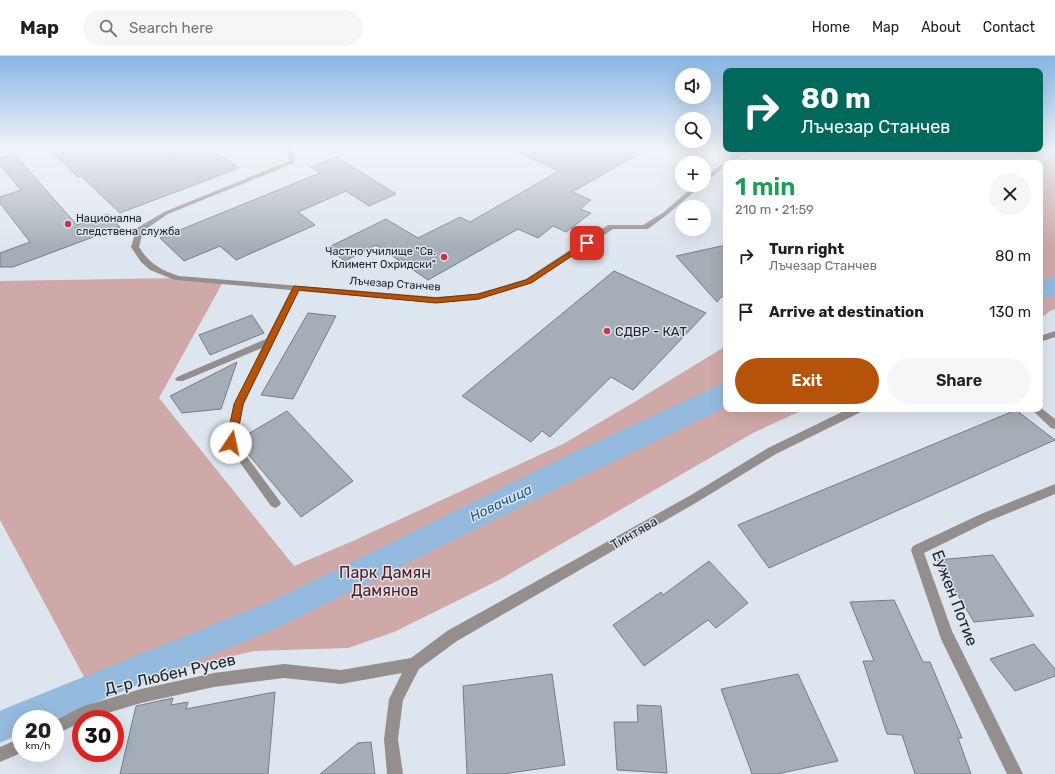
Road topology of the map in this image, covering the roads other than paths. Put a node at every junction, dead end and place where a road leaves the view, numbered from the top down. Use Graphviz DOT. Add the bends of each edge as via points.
graph roads {
  1 [pos="244,182"];
  2 [pos="691,192"];
  3 [pos="296,288"];
  4 [pos="1055,334"];
  5 [pos="1043,338"];
  6 [pos="270,341"];
  7 [pos="180,379"];
  8 [pos="851,412"];
  9 [pos="1040,412"];
  10 [pos="1055,424"];
  11 [pos="1055,489"];
  12 [pos="275,503"];
  13 [pos="414,664"];
  14 [pos="64,723"];
  15 [pos="12,750"];
  16 [pos="0,756"];
  17 [pos="395,774"];
  18 [pos="1015,774"];
  1 -- 3 [label="street, Лъчезар Станчев" via="166,213 140,230 135,246 154,270 178,278"];
  2 -- 3 [label="street, Лъчезар Станчев" via="666,213 645,226 611,227 528,281 478,297 436,300"];
  3 -- 6 [label="street"];
  4 -- 5 [label="street"];
  6 -- 7 [label="street"];
  6 -- 12 [label="street" via="239,404 231,443"];
  8 -- 13 [label="street, Тинтява" via="772,451 688,502 452,636"];
  9 -- 10 [label="street"];
  11 -- 18 [label="street, Еужен Потие" via="960,528 917,550 946,634"];
  13 -- 14 [label="street, Д-р Любен Русев" via="340,677 284,671 214,680 141,696 84,713"];
  13 -- 17 [label="street" via="396,699 391,739"];
  15 -- 16 [label="street"];
}
